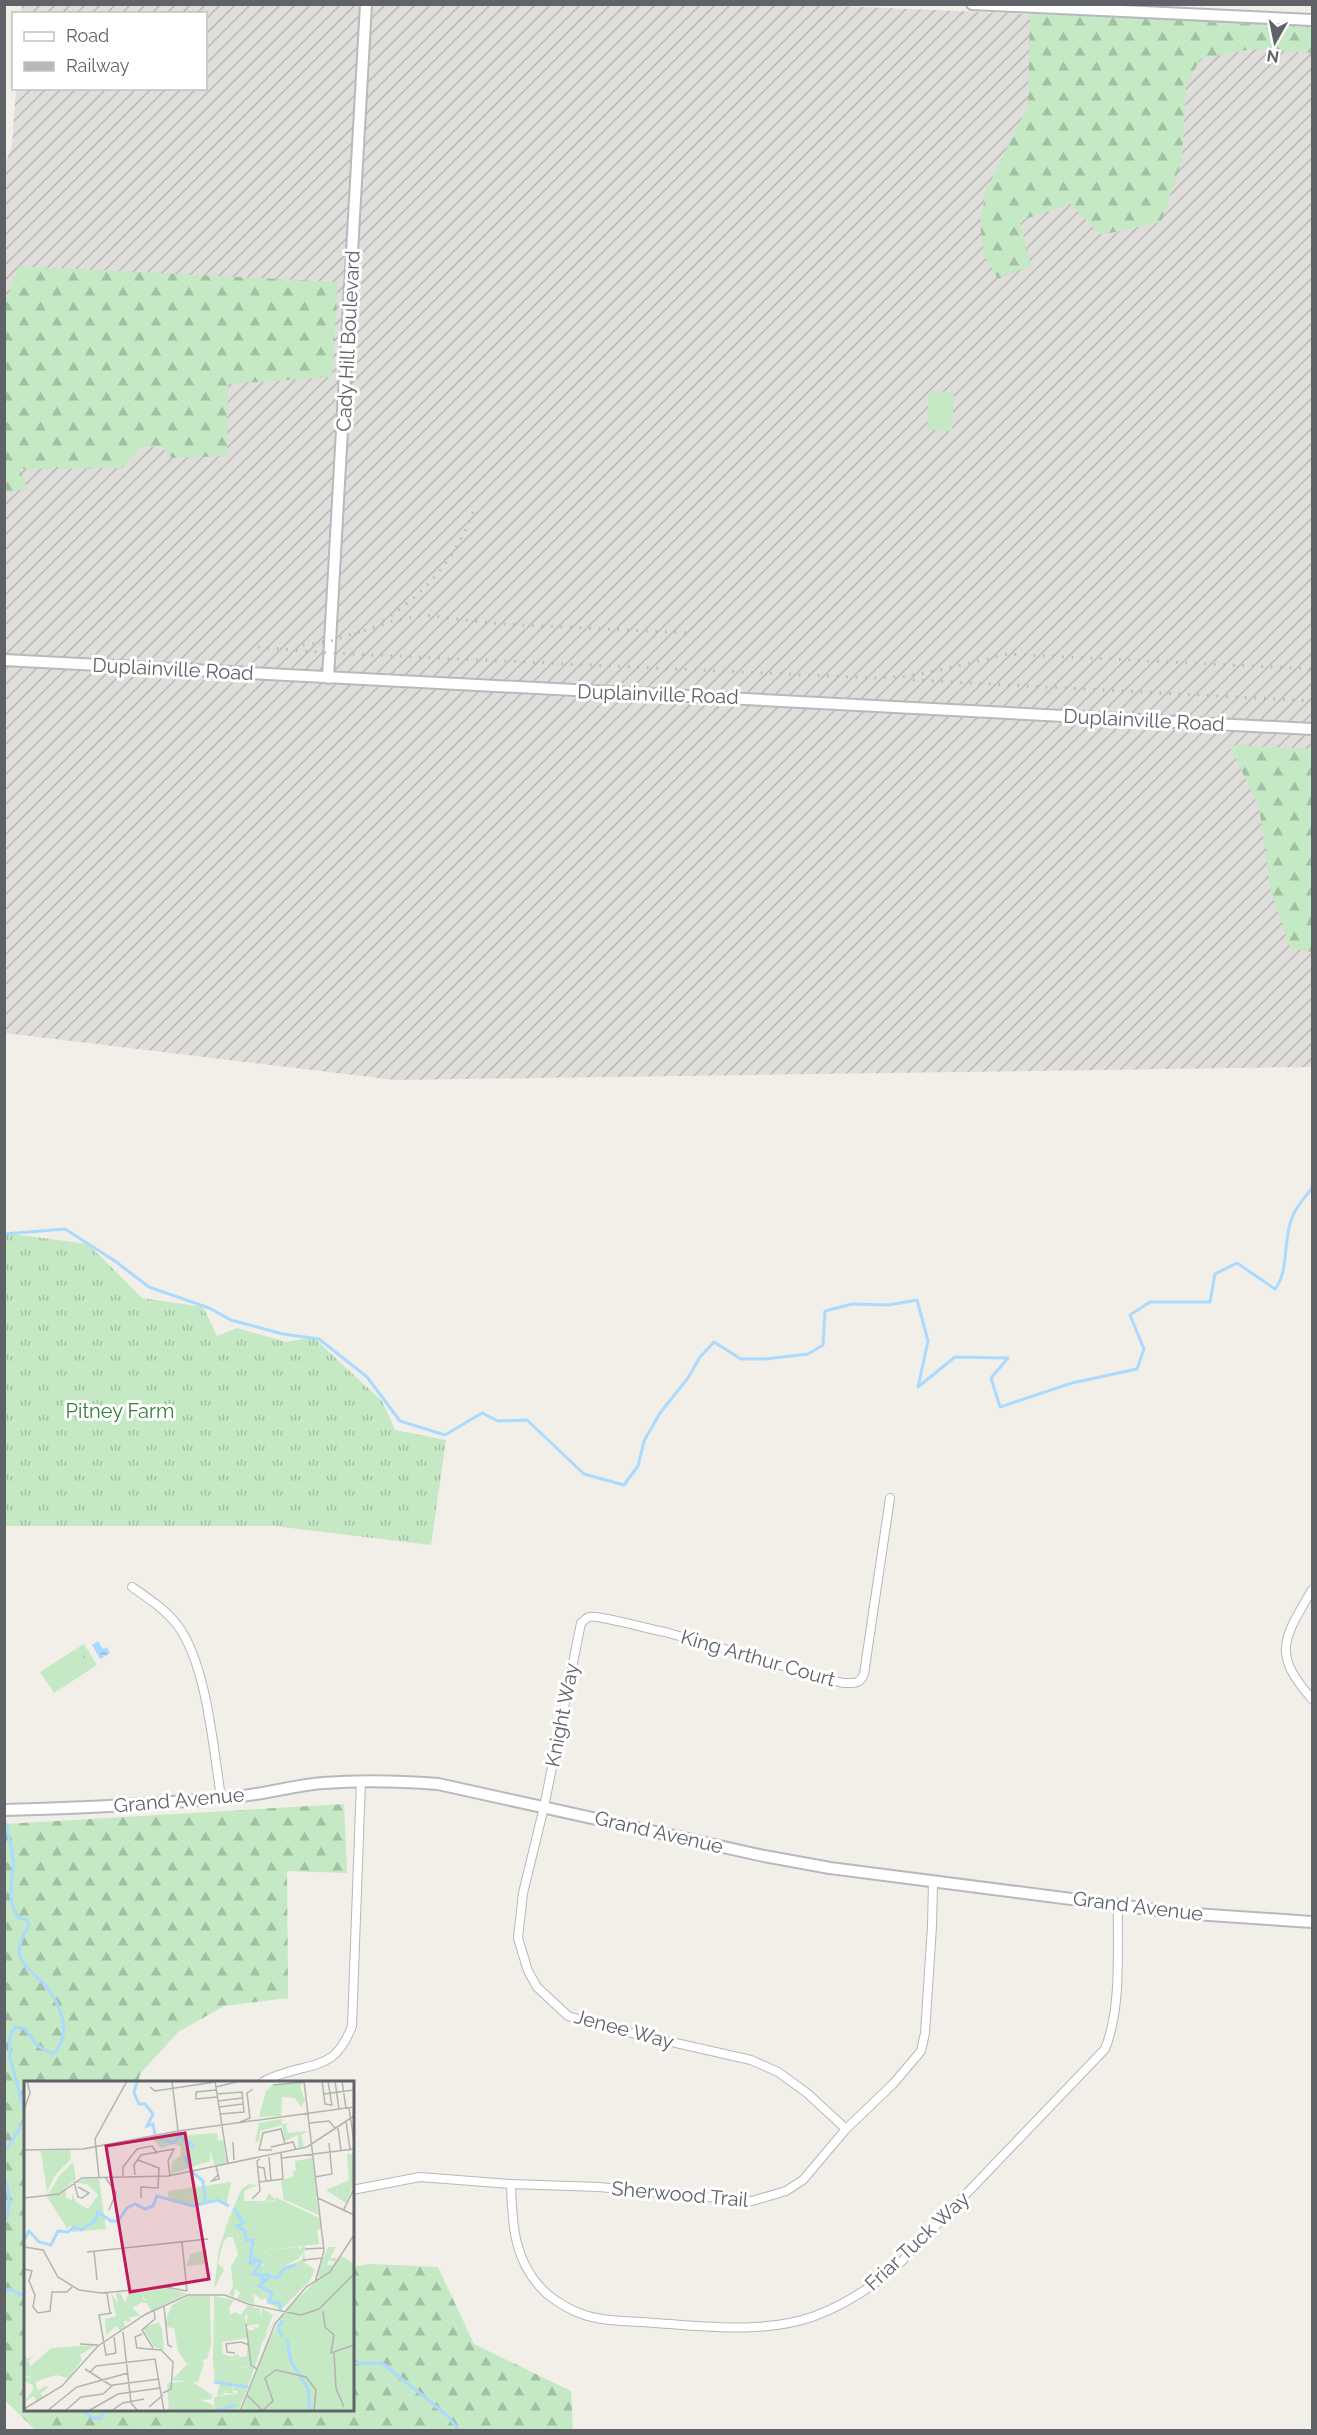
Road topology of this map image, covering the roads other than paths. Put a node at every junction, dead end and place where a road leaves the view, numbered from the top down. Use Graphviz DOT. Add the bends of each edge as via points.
graph roads {
  1 [pos="366,4"];
  2 [pos="972,4"];
  3 [pos="1312,20"];
  4 [pos="4,660"];
  5 [pos="328,678"];
  6 [pos="1312,729"];
  7 [pos="890,1498"];
  8 [pos="132,1587"];
  9 [pos="1312,1590"];
  10 [pos="581,1623"];
  11 [pos="1312,1699"];
  12 [pos="361,1781"];
  13 [pos="221,1797"];
  14 [pos="544,1807"];
  15 [pos="4,1810"];
  16 [pos="933,1883"];
  17 [pos="1118,1904"];
  18 [pos="1312,1922"];
  19 [pos="266,2081"];
  20 [pos="846,2129"];
  21 [pos="511,2184"];
  22 [pos="354,2190"];
  1 -- 5 [label="street, Cady Hill Boulevard"];
  2 -- 3 [label="street"];
  4 -- 5 [label="street, Duplainville Road"];
  5 -- 6 [label="street, Duplainville Road"];
  7 -- 10 [label="street, King Arthur Court" via="864,1674 857,1683 843,1683 598,1617"];
  8 -- 13 [label="street" via="178,1626 198,1667"];
  9 -- 11 [label="street" via="1289,1630 1286,1654 1298,1683"];
  10 -- 14 [label="street, Knight Way"];
  12 -- 13 [label="street, Grand Avenue"];
  12 -- 14 [label="street, Grand Avenue" via="438,1784"];
  12 -- 19 [label="street" via="352,2026 338,2054"];
  13 -- 15 [label="street, Grand Avenue"];
  14 -- 16 [label="street, Grand Avenue" via="764,1856"];
  14 -- 20 [label="street, Jenee Way" via="523,1893 518,1938 522,1957 537,1987 568,2016 751,2060 778,2072"];
  16 -- 17 [label="street, Grand Avenue"];
  16 -- 20 [label="street, Sherwood Trail" via="926,2033 921,2052"];
  17 -- 18 [label="street, Grand Avenue" via="1180,1913"];
  17 -- 21 [label="street, Friar Tuck Way" via="1116,2009 1105,2049 901,2262 876,2284 833,2308 792,2322 726,2328 582,2314 547,2293 527,2270 515,2242"];
  20 -- 21 [label="street, Sherwood Trail" via="803,2180 762,2200"];
  21 -- 22 [label="street, Sherwood Trail" via="420,2177"];
}
